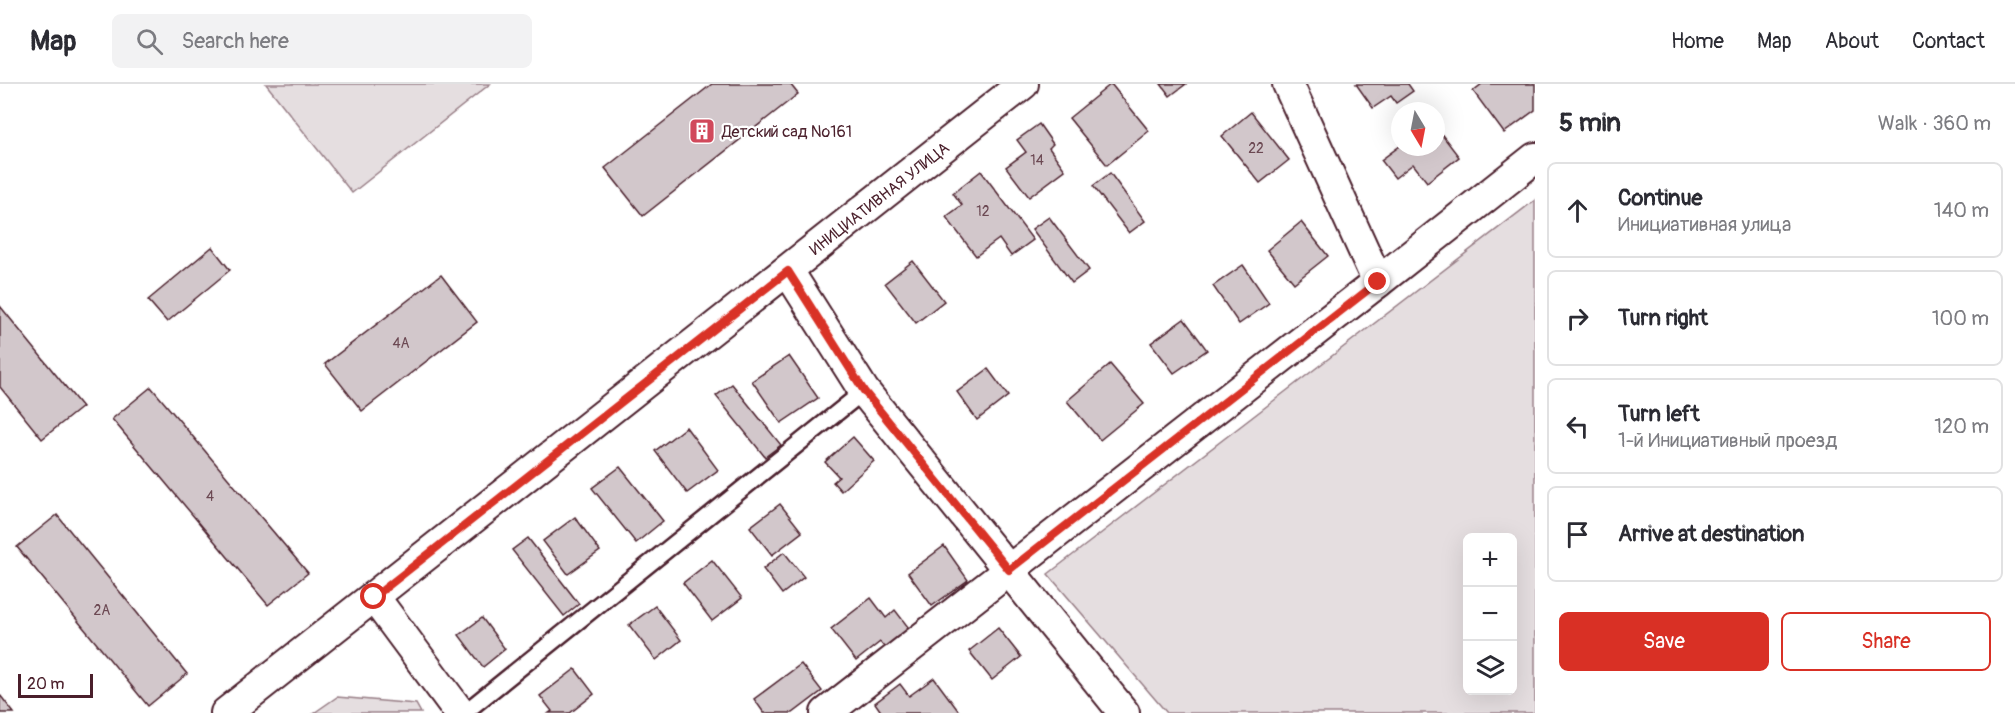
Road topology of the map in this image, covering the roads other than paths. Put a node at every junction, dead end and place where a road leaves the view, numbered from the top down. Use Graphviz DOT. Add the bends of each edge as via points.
graph roads {
  1 [pos="1023,84"];
  2 [pos="1288,84"];
  3 [pos="1535,158"];
  4 [pos="788,271"];
  5 [pos="1378,282"];
  6 [pos="864,391"];
  7 [pos="1009,570"];
  8 [pos="374,597"];
  9 [pos="226,713"];
  10 [pos="460,713"];
  11 [pos="464,713"];
  12 [pos="826,713"];
  13 [pos="1124,713"];
  1 -- 4 [label="street, ИНИЦИАТИВНАЯ УЛИЦА"];
  2 -- 5 [label="street"];
  3 -- 5 [label="street"];
  4 -- 6 [label="street"];
  4 -- 8 [label="street, ИНИЦИАТИВНАЯ УЛИЦА"];
  5 -- 7 [label="street"];
  6 -- 7 [label="street"];
  6 -- 11 [label="lane"];
  7 -- 12 [label="street"];
  7 -- 13 [label="street"];
  8 -- 9 [label="street, ИНИЦИАТИВНАЯ УЛИЦА"];
  8 -- 10 [label="street"];
}
